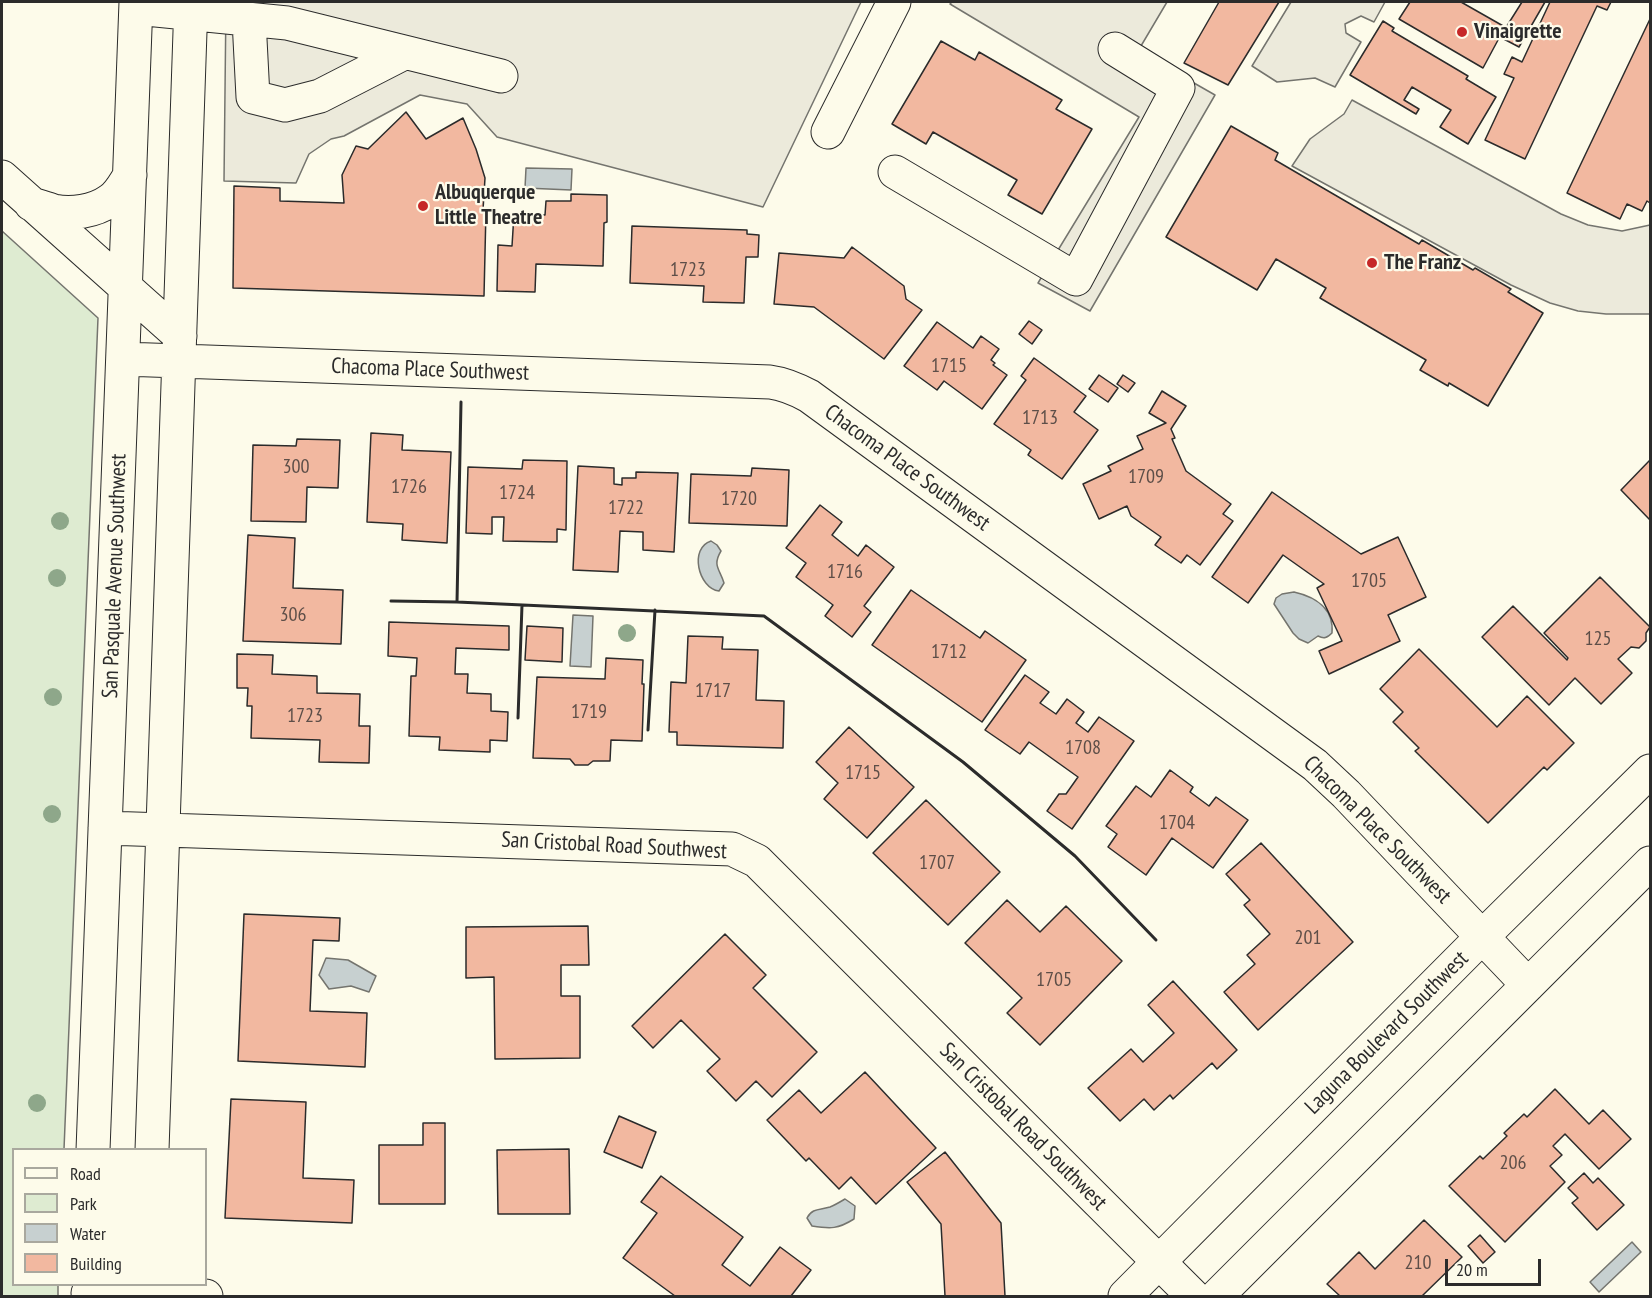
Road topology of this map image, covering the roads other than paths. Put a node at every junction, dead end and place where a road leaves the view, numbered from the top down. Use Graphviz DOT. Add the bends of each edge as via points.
graph roads {
  1 [pos="894,2"];
  2 [pos="136,5"];
  3 [pos="191,8"];
  4 [pos="249,20"];
  5 [pos="1115,50"];
  6 [pos="404,53"];
  7 [pos="501,76"];
  8 [pos="828,132"];
  9 [pos="895,172"];
  10 [pos="130,175"];
  11 [pos="2,177"];
  12 [pos="32,204"];
  13 [pos="126,287"];
  14 [pos="179,349"];
  15 [pos="123,359"];
  16 [pos="1650,771"];
  17 [pos="105,828"];
  18 [pos="163,830"];
  19 [pos="1650,863"];
  20 [pos="1482,937"];
  21 [pos="1528,985"];
  22 [pos="93,1148"];
  23 [pos="152,1148"];
  24 [pos="1159,1263"];
  25 [pos="88,1291"];
  26 [pos="148,1292"];
  27 [pos="206,1296"];
  28 [pos="1125,1296"];
  29 [pos="1193,1296"];
  30 [pos="1217,1296"];
  1 -- 8 [label="street"];
  2 -- 3 [label="street"];
  2 -- 10 [label="street, San Pasquale Avenue Southwest"];
  3 -- 4 [label="street"];
  3 -- 14 [label="street"];
  4 -- 6 [label="street" via="287,23"];
  4 -- 6 [label="street" via="253,98 285,105 320,96"];
  5 -- 9 [label="street" via="1178,88 1076,279"];
  6 -- 7 [label="street"];
  10 -- 12 [label="street" via="110,201 92,209 56,212"];
  10 -- 13 [label="street, San Pasquale Avenue Southwest"];
  11 -- 12 [label="street"];
  12 -- 13 [label="street"];
  13 -- 14 [label="street"];
  13 -- 15 [label="street, San Pasquale Avenue Southwest"];
  14 -- 15 [label="street, Chacoma Place Southwest"];
  14 -- 18 [label="street"];
  14 -- 20 [label="street, Chacoma Place Southwest" via="770,382 796,389 1315,765"];
  15 -- 17 [label="street, San Pasquale Avenue Southwest"];
  16 -- 20 [label="street, Laguna Boulevard Southwest"];
  17 -- 18 [label="street, San Cristobal Road Southwest"];
  17 -- 22 [label="street, San Pasquale Avenue Southwest"];
  18 -- 23 [label="street"];
  18 -- 24 [label="street, San Cristobal Road Southwest" via="732,849 757,861"];
  19 -- 21 [label="street"];
  20 -- 21 [label="street, Chacoma Place Southwest"];
  20 -- 24 [label="street, Laguna Boulevard Southwest"];
  21 -- 30 [label="street"];
  24 -- 28 [label="street, Laguna Boulevard Southwest"];
  24 -- 29 [label="street, San Cristobal Road Southwest"];
  25 -- 26 [label="street"];
  26 -- 27 [label="street"];
}
